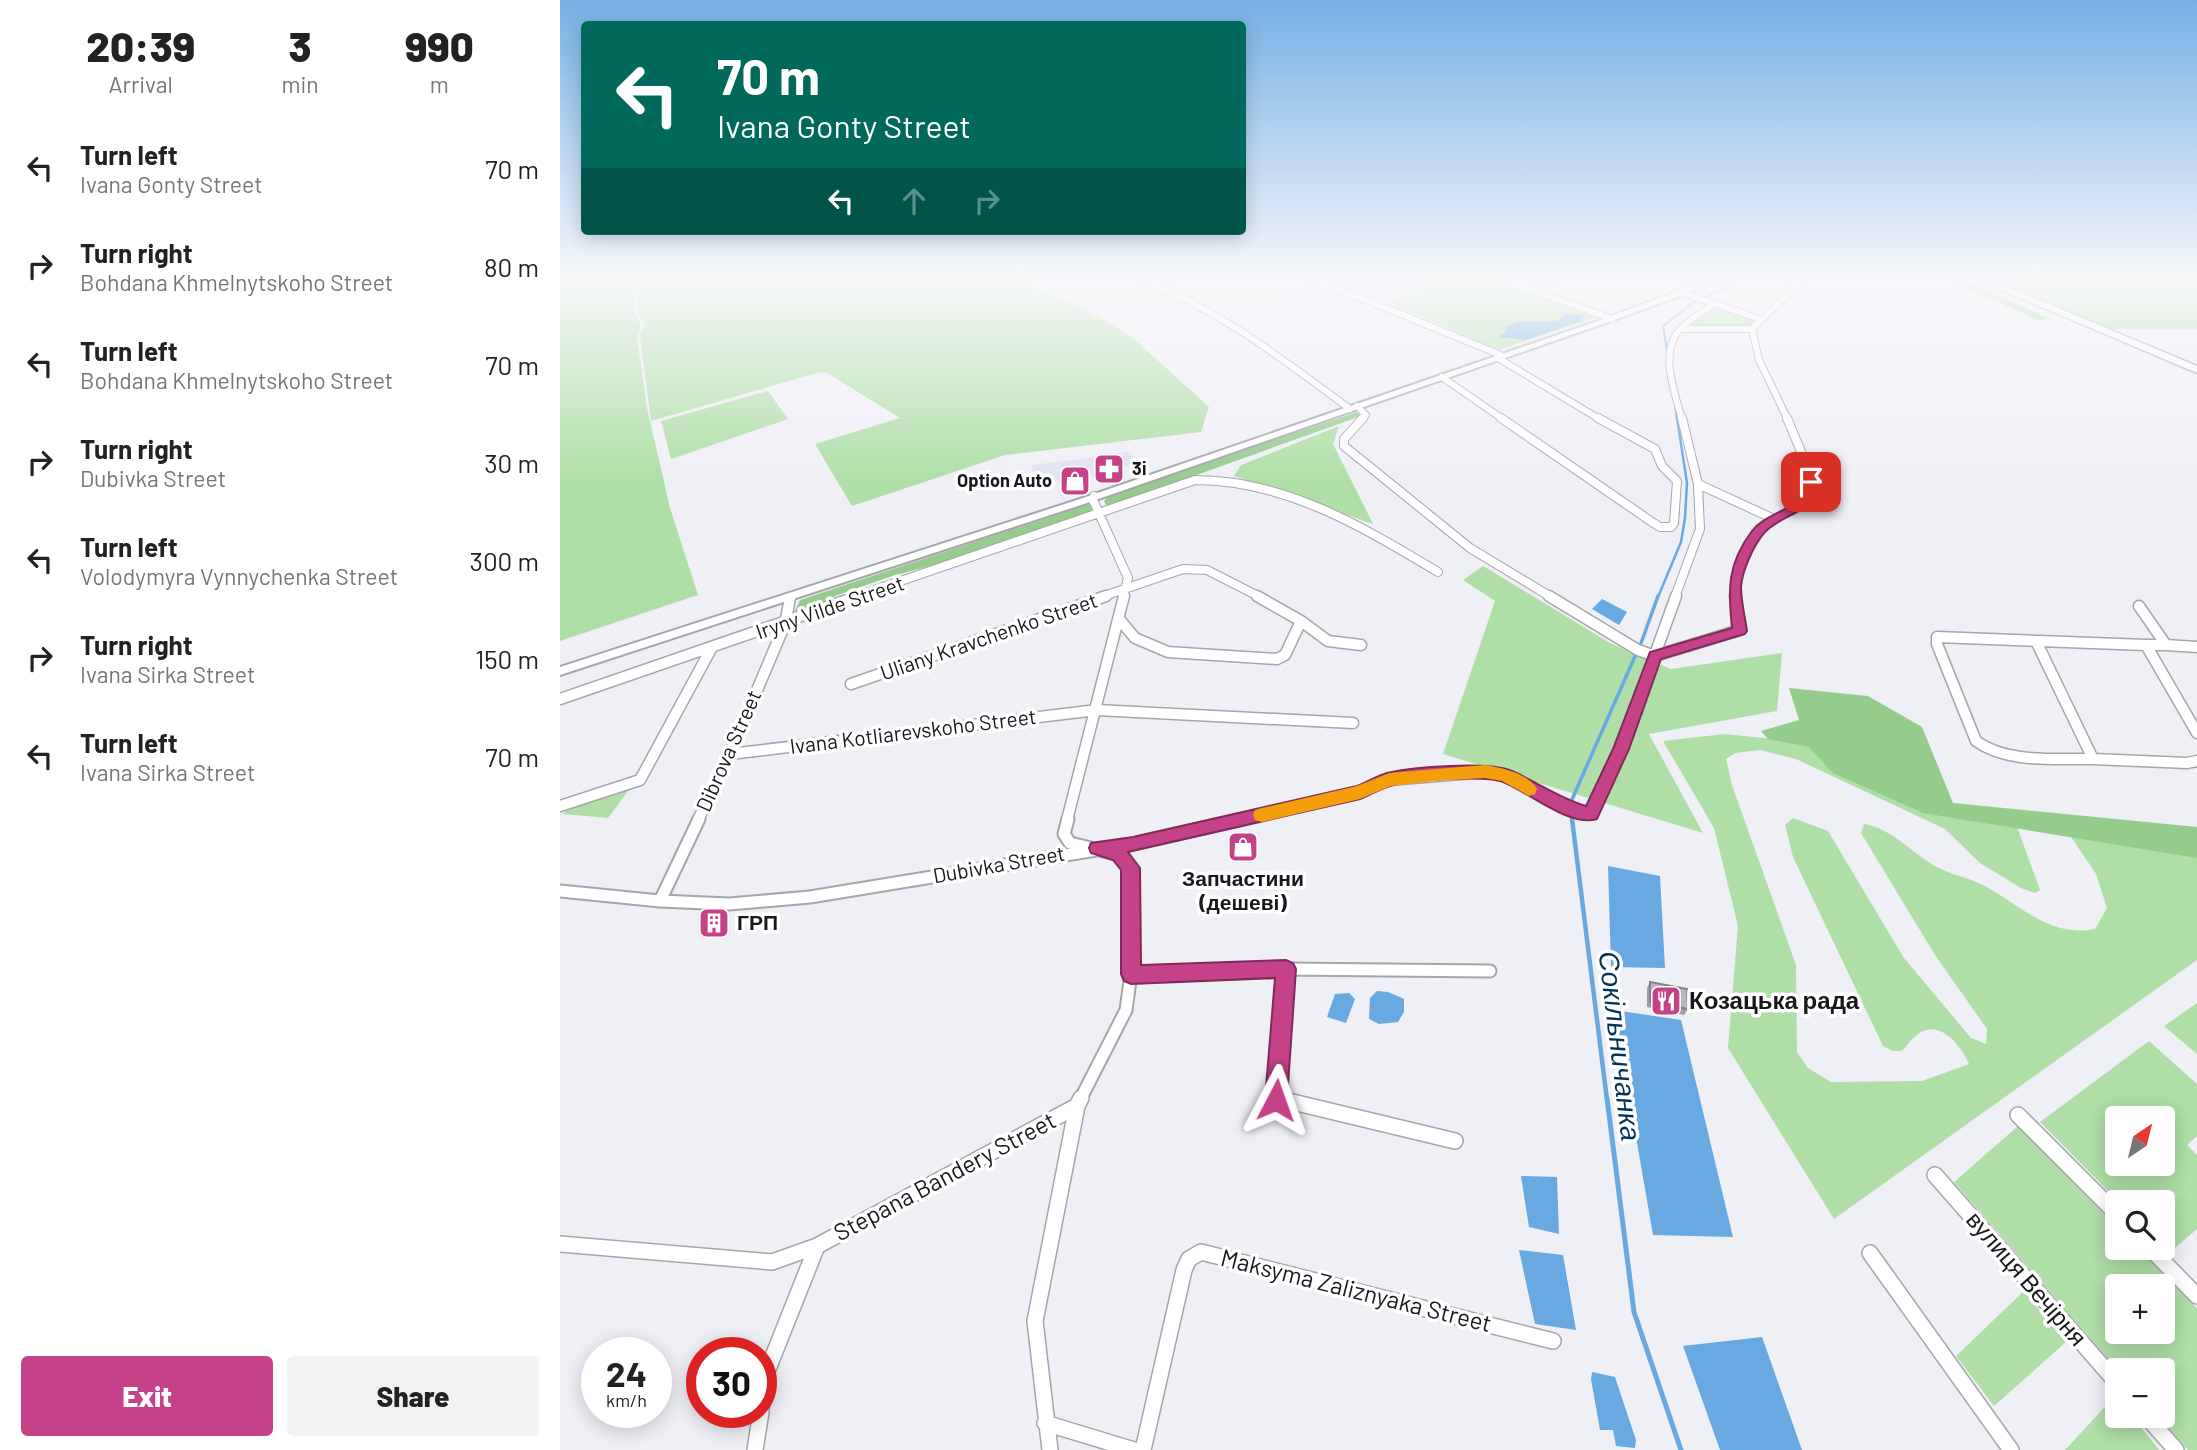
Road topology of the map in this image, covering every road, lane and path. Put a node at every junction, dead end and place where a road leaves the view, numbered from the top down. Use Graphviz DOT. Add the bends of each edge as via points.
graph roads {
  1 [pos="1263,345"];
  2 [pos="1472,345"];
  3 [pos="1537,345"];
  4 [pos="1672,345"];
  5 [pos="1755,345"];
  6 [pos="2137,345"];
  7 [pos="1501,357"];
  8 [pos="2197,370"];
  9 [pos="1442,377"];
  10 [pos="1353,408"];
  11 [pos="1698,484"];
  12 [pos="1094,496"];
  13 [pos="1100,514"];
  14 [pos="1774,519"];
  15 [pos="1438,572"];
  16 [pos="1126,589"];
  17 [pos="790,598"];
  18 [pos="2139,606"];
  19 [pos="1119,619"];
  20 [pos="1301,621"];
  21 [pos="785,624"];
  22 [pos="2036,641"];
  23 [pos="1361,645"];
  24 [pos="2146,645"];
  25 [pos="2166,645"];
  26 [pos="2197,647"];
  27 [pos="711,649"];
  28 [pos="1655,656"];
  29 [pos="560,671"];
  30 [pos="852,684"];
  31 [pos="560,699"];
  32 [pos="1097,710"];
  33 [pos="1353,723"];
  34 [pos="2197,733"];
  35 [pos="730,754"];
  36 [pos="2093,759"];
  37 [pos="2197,761"];
  38 [pos="560,806"];
  39 [pos="1098,848"];
  40 [pos="560,891"];
  41 [pos="660,901"];
  42 [pos="1286,969"];
  43 [pos="1490,971"];
  44 [pos="1131,974"];
  45 [pos="1077,1106"];
  46 [pos="2018,1115"];
  47 [pos="1455,1141"];
  48 [pos="1935,1175"];
  49 [pos="2105,1202"];
  50 [pos="560,1244"];
  51 [pos="817,1246"];
  52 [pos="1870,1253"];
  53 [pos="2162,1260"];
  54 [pos="2197,1296"];
  55 [pos="1553,1340"];
  56 [pos="777,1346"];
  57 [pos="2105,1369"];
  58 [pos="1045,1423"];
  59 [pos="758,1428"];
  60 [pos="2157,1428"];
  61 [pos="755,1450"];
  62 [pos="1050,1450"];
  63 [pos="1135,1450"];
  64 [pos="1143,1450"];
  65 [pos="2011,1450"];
  66 [pos="2176,1450"];
  1 -- 10 [label="street"];
  2 -- 7 [label="street"];
  3 -- 7 [label="main road"];
  4 -- 11 [label="street" via="1671,375"];
  5 -- 14 [label="street" via="1811,482 1811,492 1801,506"];
  6 -- 8 [label="highway"];
  7 -- 9 [label="main road"];
  7 -- 9 [label="street" via="1655,449 1661,466 1677,481 1674,523 1667,528 1652,522"];
  9 -- 10 [label="main road"];
  10 -- 12 [label="main road"];
  10 -- 28 [label="street" via="1366,415 1344,439 1344,446 1366,465 1470,548"];
  11 -- 14 [label="street"];
  11 -- 28 [label="street" via="1700,529"];
  12 -- 13 [label="street"];
  12 -- 17 [label="main road"];
  13 -- 15 [label="street, Iryny Vilde Street" via="1195,480 1230,480 1330,514"];
  13 -- 16 [label="street" via="1128,578"];
  13 -- 21 [label="street, Iryny Vilde Street"];
  14 -- 28 [label="street" via="1758,532 1740,566 1735,587 1740,631"];
  16 -- 19 [label="street"];
  16 -- 20 [label="street, Uliany Kravchenko Street" via="1184,569 1208,570"];
  16 -- 30 [label="street, Uliany Kravchenko Street"];
  17 -- 21 [label="street, Dibrova Street"];
  17 -- 29 [label="main road"];
  18 -- 25 [label="street"];
  19 -- 20 [label="street" via="1135,638 1168,652 1277,659 1285,655"];
  19 -- 32 [label="street"];
  20 -- 23 [label="street, Uliany Kravchenko Street" via="1328,641"];
  21 -- 27 [label="street, Iryny Vilde Street"];
  21 -- 35 [label="street, Dibrova Street"];
  22 -- 24 [label="street"];
  22 -- 36 [label="street"];
  22 -- 36 [label="street" via="1937,637 1976,741 2009,756"];
  24 -- 25 [label="street"];
  24 -- 34 [label="street"];
  25 -- 26 [label="street"];
  27 -- 31 [label="street, Iryny Vilde Street"];
  27 -- 38 [label="street" via="640,780"];
  28 -- 39 [label="street, Dubivka Street" via="1591,814 1568,808 1506,775 1435,774 1389,779 1360,792"];
  32 -- 33 [label="street, Ivana Kotliarevskoho Street"];
  32 -- 35 [label="street, Ivana Kotliarevskoho Street"];
  32 -- 39 [label="street" via="1064,834 1070,843"];
  35 -- 41 [label="street, Dibrova Street"];
  36 -- 37 [label="street"];
  39 -- 41 [label="street, Dubivka Street" via="810,897 729,904"];
  39 -- 44 [label="street" via="1120,855 1130,868"];
  40 -- 41 [label="street, Dubivka Street"];
  42 -- 43 [label="street"];
  42 -- 44 [label="street"];
  42 -- 47 [label="street" via="1276,1100"];
  44 -- 45 [label="street" via="1126,1010"];
  45 -- 51 [label="street, Stepana Bandery Street"];
  45 -- 58 [label="street" via="1035,1321"];
  46 -- 49 [label="street"];
  48 -- 57 [label="street, вулиця Вечірня"];
  50 -- 51 [label="street" via="772,1262"];
  51 -- 56 [label="street, Stepana Bandery Street"];
  52 -- 65 [label="street"];
  53 -- 54 [label="street"];
  55 -- 64 [label="street, Maksyma Zaliznyaka Street" via="1201,1252 1189,1259 1184,1270"];
  58 -- 62 [label="street"];
  58 -- 63 [label="street"];
  59 -- 61 [label="street, Stepana Bandery Street"];
  60 -- 66 [label="street"];
}
